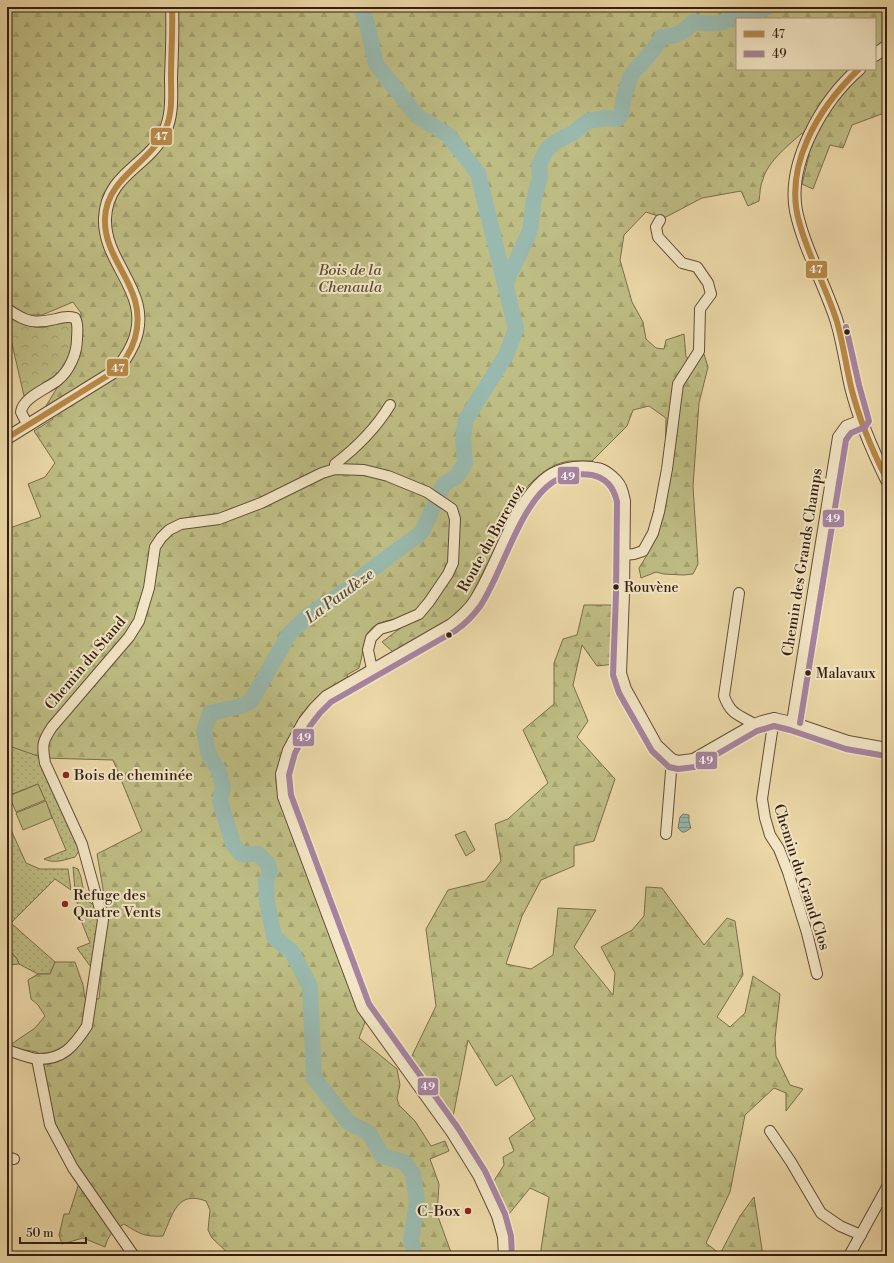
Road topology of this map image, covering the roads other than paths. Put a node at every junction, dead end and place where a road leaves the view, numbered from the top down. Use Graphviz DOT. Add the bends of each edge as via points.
graph roads {
  1 [pos="172,7"];
  2 [pos="887,46"];
  3 [pos="876,54"];
  4 [pos="858,70"];
  5 [pos="660,220"];
  6 [pos="7,309"];
  7 [pos="390,405"];
  8 [pos="861,420"];
  9 [pos="28,424"];
  10 [pos="7,438"];
  11 [pos="335,469"];
  12 [pos="887,480"];
  13 [pos="624,555"];
  14 [pos="739,593"];
  15 [pos="372,669"];
  16 [pos="774,718"];
  17 [pos="792,722"];
  18 [pos="754,724"];
  19 [pos="887,748"];
  20 [pos="672,759"];
  21 [pos="666,834"];
  22 [pos="817,974"];
  23 [pos="7,1050"];
  24 [pos="36,1059"];
  25 [pos="770,1131"];
  26 [pos="887,1187"];
  27 [pos="861,1235"];
  28 [pos="134,1256"];
  29 [pos="504,1256"];
  30 [pos="849,1256"];
  1 -- 9 [label="street" via="168,123 154,149 117,183 110,195 105,218 107,238 137,303 138,322 134,342 118,369"];
  2 -- 3 [label="street"];
  4 -- 8 [label="street" via="824,109 809,136 797,172 795,192 801,227 837,320 851,387"];
  5 -- 13 [label="street" via="656,227 658,236 682,263 697,267 708,283 711,294 700,309 699,351 678,384 667,469 654,533 644,551"];
  6 -- 9 [label="street" via="27,321 43,322 69,317 75,318 78,323 77,343 68,368 57,381 22,406 21,412"];
  7 -- 11 [label="street" via="365,437 335,464"];
  8 -- 12 [label="street"];
  8 -- 17 [label="street, Chemin des Grands Champs" via="846,426 838,437"];
  9 -- 10 [label="street"];
  11 -- 15 [label="street, Chemin du Stand" via="364,470 388,476 428,492 447,504 452,509 455,519 452,563 448,574 419,614 394,626 380,629 371,638 368,650"];
  11 -- 24 [label="street, Chemin du Stand" via="219,520 181,524 169,530 155,547 149,588 139,621 129,637 44,739 45,763 82,844 103,920 87,1026 78,1041 64,1054"];
  13 -- 15 [label="street, Route du Burenoz" via="625,501 621,487 612,476 601,469 574,466 560,470 544,478 524,502 474,601 464,614"];
  13 -- 20 [label="street, Route du Burenoz" via="621,673 626,689 657,745"];
  14 -- 18 [label="street" via="724,696 728,707"];
  15 -- 29 [label="street, Route du Burenoz" via="326,696 303,722 288,750 281,774 283,797 362,1008 452,1133 478,1175 497,1216 503,1237"];
  16 -- 17 [label="street"];
  16 -- 18 [label="street"];
  16 -- 22 [label="street, Chemin du Grand Clos" via="762,799 765,818 770,835 788,872"];
  17 -- 19 [label="street" via="848,741"];
  18 -- 20 [label="street" via="693,759"];
  20 -- 21 [label="street"];
  23 -- 24 [label="street, Chemin du Stand"];
  24 -- 28 [label="street" via="50,1125 73,1168"];
  25 -- 27 [label="street" via="821,1213 840,1226"];
  26 -- 27 [label="street"];
  27 -- 30 [label="street"];
}
